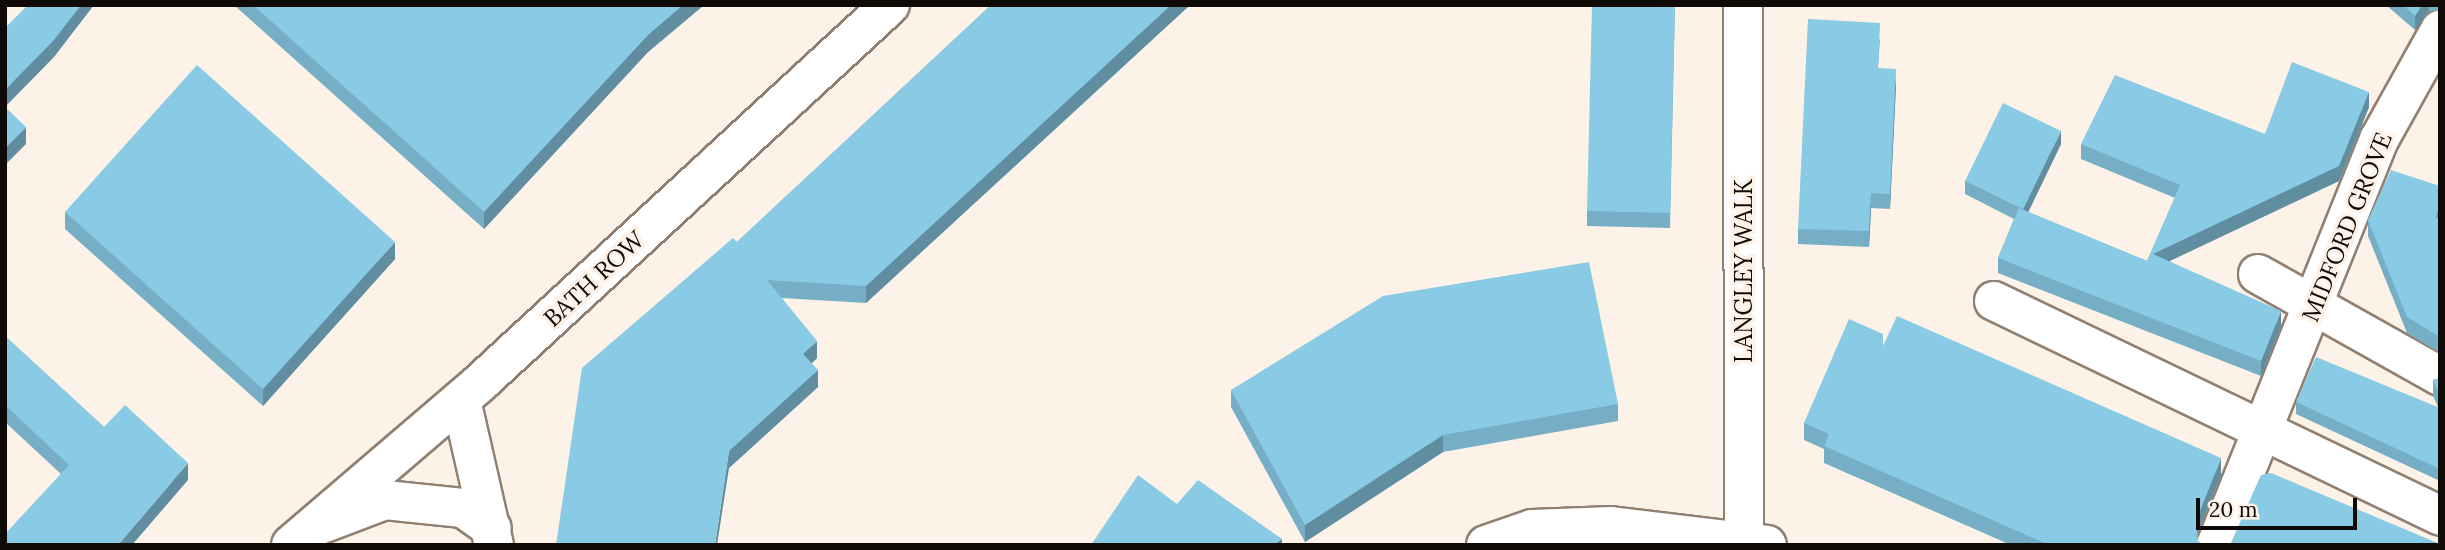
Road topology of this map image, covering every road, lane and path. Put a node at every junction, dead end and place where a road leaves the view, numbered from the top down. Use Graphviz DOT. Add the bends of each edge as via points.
graph roads {
  1 [pos="890,5"];
  2 [pos="1744,5"];
  3 [pos="2440,30"];
  4 [pos="2258,274"];
  5 [pos="1994,301"];
  6 [pos="2316,305"];
  7 [pos="2440,376"];
  8 [pos="461,400"];
  9 [pos="2268,430"];
  10 [pos="2440,516"];
  11 [pos="493,536"];
  12 [pos="300,537"];
  13 [pos="1756,541"];
  14 [pos="1486,545"];
  15 [pos="2216,545"];
  1 -- 8 [label="street, BATH ROW"];
  2 -- 13 [label="street, LANGLEY WALK"];
  3 -- 6 [label="street, MIDFORD GROVE" via="2380,138"];
  4 -- 6 [label="street"];
  5 -- 9 [label="street"];
  6 -- 7 [label="street"];
  6 -- 9 [label="street, MIDFORD GROVE"];
  8 -- 11 [label="street"];
  8 -- 12 [label="street, BATH ROW"];
  9 -- 10 [label="street"];
  9 -- 15 [label="street, MIDFORD GROVE"];
  11 -- 12 [label="street" via="463,508 385,500"];
  13 -- 14 [label="street" via="1611,526 1532,529"];
}
